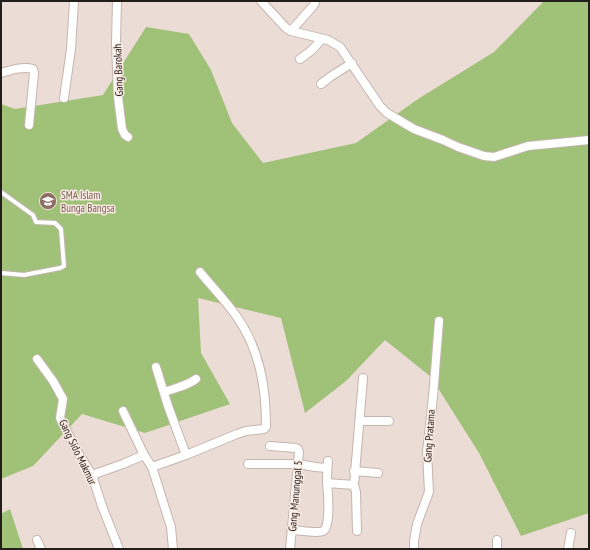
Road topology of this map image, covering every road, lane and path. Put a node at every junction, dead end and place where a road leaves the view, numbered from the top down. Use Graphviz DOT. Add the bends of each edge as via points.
graph roads {
  1 [pos="74,1"];
  2 [pos="117,1"];
  3 [pos="261,1"];
  4 [pos="315,1"];
  5 [pos="291,31"];
  6 [pos="322,39"];
  7 [pos="300,59"];
  8 [pos="352,63"];
  9 [pos="1,73"];
  10 [pos="321,84"];
  11 [pos="64,98"];
  12 [pos="29,125"];
  13 [pos="128,137"];
  14 [pos="589,140"];
  15 [pos="1,192"];
  16 [pos="200,272"];
  17 [pos="1,273"];
  18 [pos="439,321"];
  19 [pos="37,359"];
  20 [pos="156,367"];
  21 [pos="363,378"];
  22 [pos="196,379"];
  23 [pos="164,392"];
  24 [pos="123,411"];
  25 [pos="389,420"];
  26 [pos="360,421"];
  27 [pos="270,446"];
  28 [pos="144,455"];
  29 [pos="186,455"];
  30 [pos="248,464"];
  31 [pos="298,464"];
  32 [pos="152,468"];
  33 [pos="354,471"];
  34 [pos="378,473"];
  35 [pos="92,475"];
  36 [pos="327,483"];
  37 [pos="354,485"];
  38 [pos="292,530"];
  39 [pos="357,531"];
  40 [pos="571,533"];
  41 [pos="37,540"];
  42 [pos="41,549"];
  43 [pos="119,549"];
  44 [pos="173,549"];
  45 [pos="290,549"];
  46 [pos="414,549"];
  47 [pos="568,549"];
  1 -- 11 [label="street"];
  2 -- 13 [label="street, Gang Barokah" via="118,97 122,129"];
  3 -- 5 [label="street"];
  4 -- 5 [label="street"];
  5 -- 6 [label="street"];
  6 -- 7 [label="street"];
  6 -- 8 [label="street" via="340,47"];
  8 -- 10 [label="street"];
  8 -- 14 [label="street" via="372,96 387,113 414,129 484,156 494,158 528,146"];
  9 -- 12 [label="street" via="33,69"];
  15 -- 17 [label="lane" via="33,215 36,222 54,223 61,229 64,266 24,274"];
  16 -- 29 [label="street" via="237,317 252,344 264,388 266,427 238,434"];
  18 -- 46 [label="street, Gang Pratama" via="427,452 429,492 417,524"];
  19 -- 35 [label="street, Gang Sido Makmur" via="63,400 60,418"];
  20 -- 23 [label="street"];
  21 -- 26 [label="street"];
  22 -- 23 [label="street"];
  23 -- 29 [label="street"];
  24 -- 28 [label="street"];
  25 -- 26 [label="street"];
  26 -- 33 [label="street"];
  27 -- 31 [label="street, Gang Manunggal 5" via="298,449"];
  28 -- 32 [label="street"];
  28 -- 35 [label="street"];
  29 -- 32 [label="street"];
  30 -- 31 [label="street"];
  31 -- 36 [label="street" via="314,467 328,464"];
  31 -- 38 [label="street, Gang Manunggal 5"];
  32 -- 44 [label="street" via="170,527"];
  33 -- 34 [label="street"];
  33 -- 37 [label="street"];
  35 -- 43 [label="street, Gang Sido Makmur"];
  36 -- 37 [label="street"];
  36 -- 38 [label="street" via="328,521 325,530"];
  37 -- 39 [label="street"];
  38 -- 45 [label="street, Gang Manunggal 5"];
  40 -- 47 [label="street"];
  41 -- 42 [label="street"];
}
